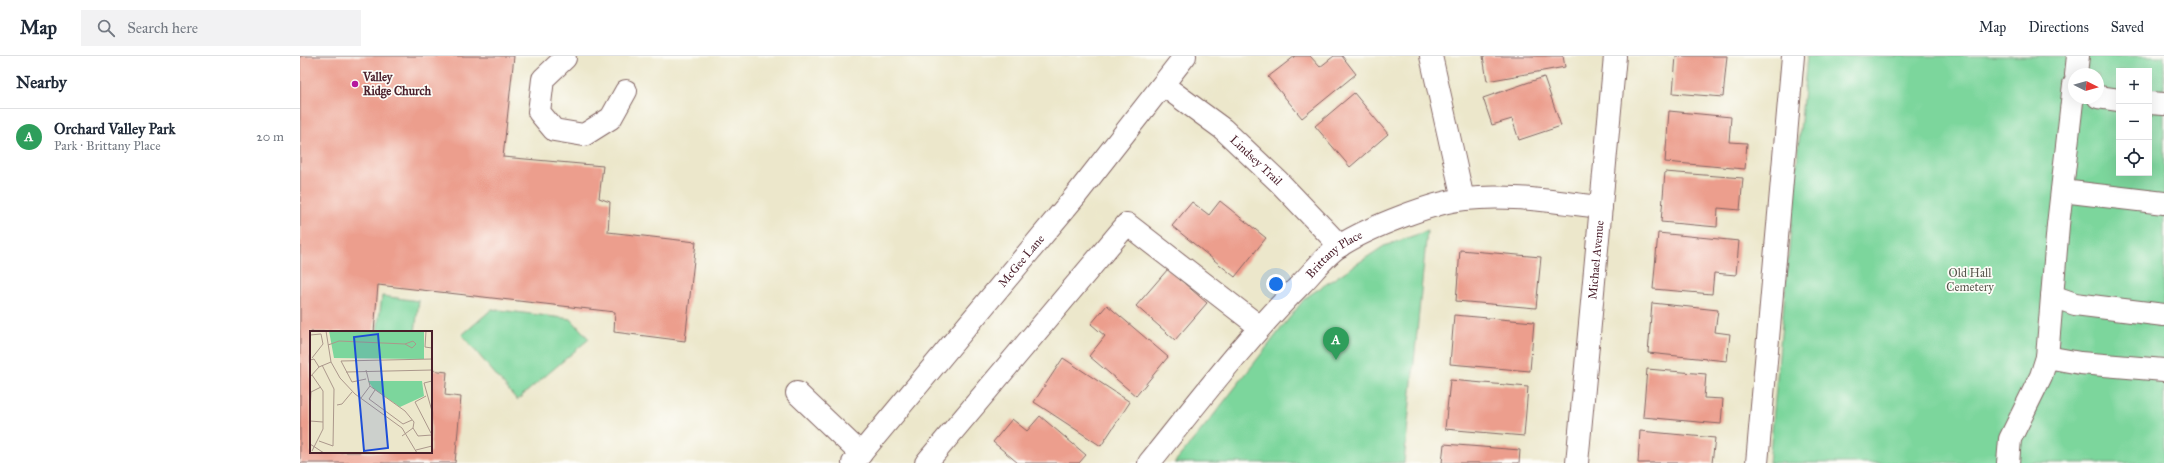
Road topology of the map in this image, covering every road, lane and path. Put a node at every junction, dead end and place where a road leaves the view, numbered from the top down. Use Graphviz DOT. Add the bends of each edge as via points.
graph roads {
  1 [pos="1185,56"];
  2 [pos="1431,56"];
  3 [pos="1615,56"];
  4 [pos="1793,56"];
  5 [pos="2078,56"];
  6 [pos="565,58"];
  7 [pos="2076,68"];
  8 [pos="1163,85"];
  9 [pos="626,91"];
  10 [pos="2104,98"];
  11 [pos="2116,100"];
  12 [pos="2152,102"];
  13 [pos="2072,104"];
  14 [pos="2164,104"];
  15 [pos="2062,190"];
  16 [pos="1463,199"];
  17 [pos="2164,203"];
  18 [pos="1601,207"];
  19 [pos="1340,246"];
  20 [pos="2052,296"];
  21 [pos="2164,314"];
  22 [pos="1260,327"];
  23 [pos="2047,357"];
  24 [pos="2164,370"];
  25 [pos="796,394"];
  26 [pos="857,458"];
  27 [pos="926,463"];
  28 [pos="1149,463"];
  29 [pos="1577,463"];
  30 [pos="1757,463"];
  31 [pos="2008,463"];
  1 -- 8 [label="street, McGee Lane"];
  2 -- 16 [label="street"];
  3 -- 18 [label="street, Michael Avenue"];
  4 -- 30 [label="street"];
  5 -- 7 [label="street"];
  6 -- 9 [label="street" via="543,79 539,112 554,130 584,136 611,118"];
  8 -- 19 [label="street, Lindsey Trail" via="1229,135 1279,182"];
  8 -- 26 [label="street, McGee Lane" via="1077,194"];
  10 -- 11 [label="street"];
  12 -- 14 [label="street"];
  13 -- 15 [label="street"];
  15 -- 17 [label="street"];
  15 -- 20 [label="street"];
  16 -- 18 [label="street, Brittany Place" via="1496,197"];
  16 -- 19 [label="street, Brittany Place" via="1433,206 1389,222"];
  18 -- 29 [label="street, Michael Avenue"];
  19 -- 22 [label="street, Brittany Place"];
  20 -- 21 [label="street" via="2075,304"];
  20 -- 23 [label="street"];
  22 -- 27 [label="street" via="1127,224"];
  22 -- 28 [label="street, Brittany Place"];
  23 -- 24 [label="street" via="2080,363"];
  23 -- 31 [label="street" via="2041,376 2010,439"];
  25 -- 26 [label="street"];
}
